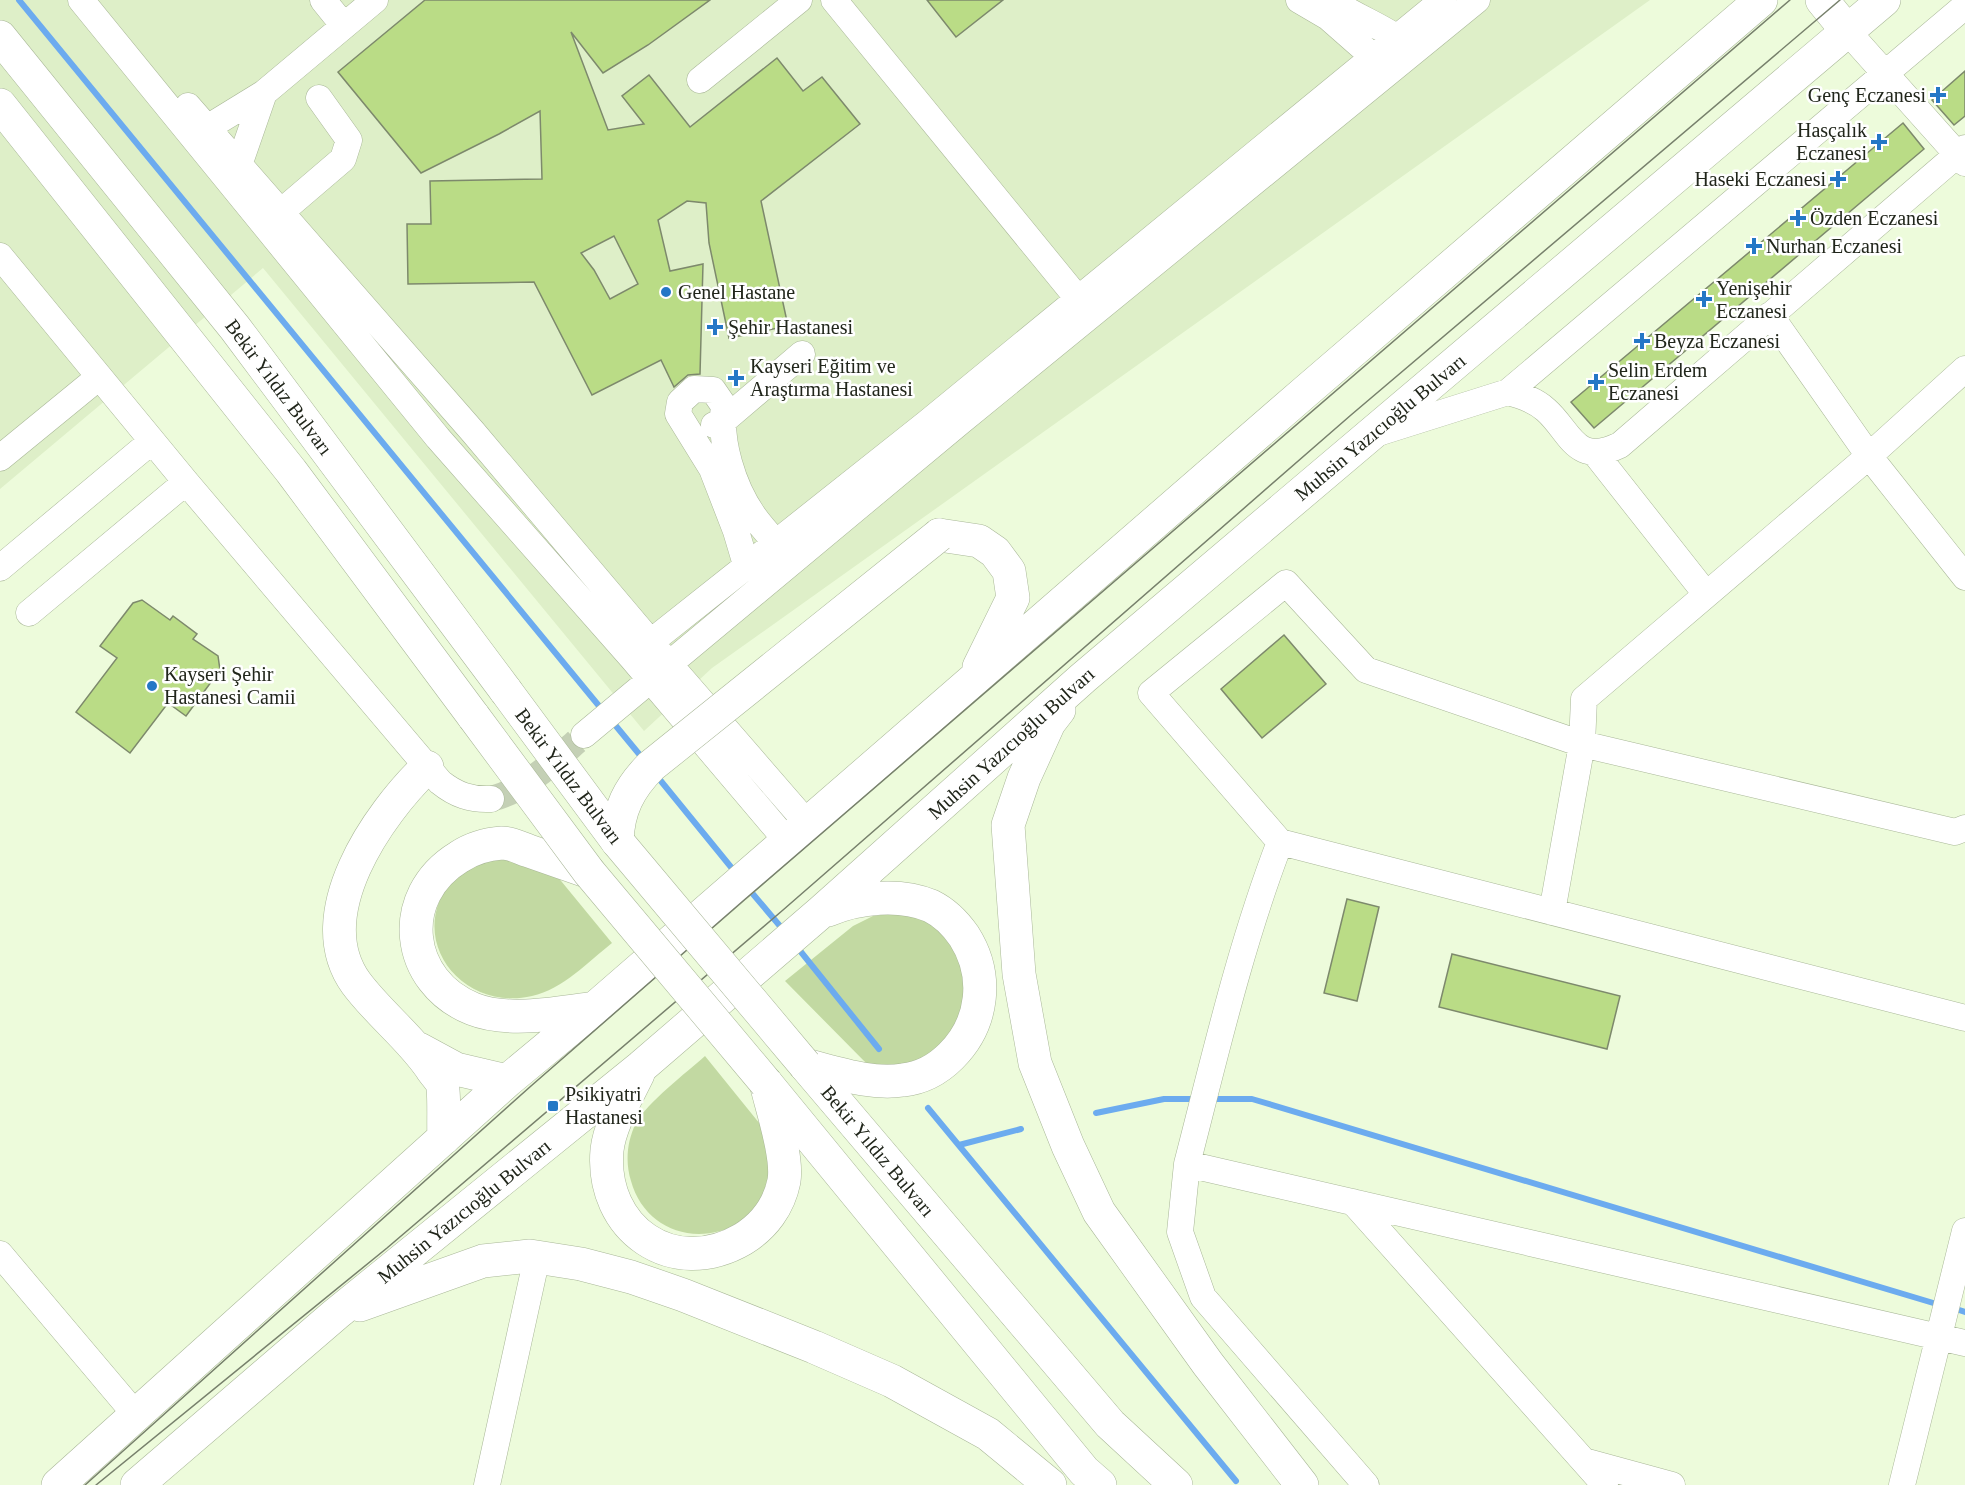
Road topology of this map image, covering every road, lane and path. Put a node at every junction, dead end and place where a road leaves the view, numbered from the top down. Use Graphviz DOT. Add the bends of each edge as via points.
graph roads {
  1 [pos="81,0"];
  2 [pos="102,0"];
  3 [pos="323,0"];
  4 [pos="375,0"];
  5 [pos="799,0"];
  6 [pos="834,0"];
  7 [pos="1299,0"];
  8 [pos="1331,0"];
  9 [pos="1443,0"];
  10 [pos="1477,0"];
  11 [pos="1761,0"];
  12 [pos="1822,0"];
  13 [pos="1884,0"];
  14 [pos="1965,6"];
  15 [pos="344,26"];
  16 [pos="1848,32"];
  17 [pos="0,37"];
  18 [pos="1406,44"];
  19 [pos="1382,64"];
  20 [pos="1886,73"];
  21 [pos="700,81"];
  22 [pos="264,93"];
  23 [pos="319,98"];
  24 [pos="0,105"];
  25 [pos="207,128"];
  26 [pos="1963,155"];
  27 [pos="239,165"];
  28 [pos="281,212"];
  29 [pos="0,256"];
  30 [pos="1086,306"];
  31 [pos="1770,315"];
  32 [pos="802,354"];
  33 [pos="1965,369"];
  34 [pos="99,377"];
  35 [pos="1508,392"];
  36 [pos="722,422"];
  37 [pos="692,435"];
  38 [pos="1369,436"];
  39 [pos="152,441"];
  40 [pos="1594,452"];
  41 [pos="1,456"];
  42 [pos="1869,456"];
  43 [pos="186,482"];
  44 [pos="777,544"];
  45 [pos="0,568"];
  46 [pos="747,568"];
  47 [pos="1965,577"];
  48 [pos="1707,594"];
  49 [pos="29,613"];
  50 [pos="641,650"];
  51 [pos="659,672"];
  52 [pos="1083,678"];
  53 [pos="972,680"];
  54 [pos="591,729"];
  55 [pos="1582,744"];
  56 [pos="427,766"];
  57 [pos="491,799"];
  58 [pos="1965,828"];
  59 [pos="617,841"];
  60 [pos="786,842"];
  61 [pos="1280,842"];
  62 [pos="590,872"];
  63 [pos="821,912"];
  64 [pos="1552,912"];
  65 [pos="595,1008"];
  66 [pos="1965,1018"];
  67 [pos="418,1048"];
  68 [pos="805,1065"];
  69 [pos="641,1067"];
  70 [pos="507,1081"];
  71 [pos="766,1083"];
  72 [pos="444,1138"];
  73 [pos="1187,1164"];
  74 [pos="1353,1202"];
  75 [pos="1965,1231"];
  76 [pos="0,1254"];
  77 [pos="537,1257"];
  78 [pos="336,1314"];
  79 [pos="1939,1336"];
  80 [pos="1965,1343"];
  81 [pos="136,1415"];
  82 [pos="1584,1461"];
  83 [pos="58,1485"];
  84 [pos="137,1485"];
  85 [pos="487,1485"];
  86 [pos="1050,1485"];
  87 [pos="1100,1485"];
  88 [pos="1176,1485"];
  89 [pos="1302,1485"];
  90 [pos="1366,1485"];
  91 [pos="1605,1485"];
  92 [pos="1672,1485"];
  93 [pos="1902,1485"];
  1 -- 50 [label="street" via="438,438"];
  2 -- 25 [label="street"];
  3 -- 15 [label="street"];
  4 -- 15 [label="street"];
  5 -- 21 [label="street"];
  6 -- 30 [label="street"];
  7 -- 19 [label="street" via="1328,17"];
  8 -- 18 [label="street"];
  9 -- 18 [label="street"];
  10 -- 18 [label="street"];
  11 -- 53 [label="main road"];
  12 -- 16 [label="main road"];
  13 -- 16 [label="main road, Muhsin Yazıcıoğlu Bulvarı"];
  14 -- 20 [label="street"];
  15 -- 22 [label="street"];
  16 -- 20 [label="street"];
  16 -- 38 [label="main road, Muhsin Yazıcıoğlu Bulvarı"];
  17 -- 59 [label="main road, Bekir Yıldız Bulvarı, bridge" via="235,328"];
  18 -- 19 [label="street"];
  19 -- 30 [label="street"];
  20 -- 26 [label="street"];
  20 -- 35 [label="street"];
  22 -- 25 [label="street"];
  22 -- 27 [label="street"];
  23 -- 28 [label="street" via="349,140 343,159"];
  24 -- 62 [label="main road, Bekir Yıldız Bulvarı, bridge" via="291,471"];
  25 -- 27 [label="street"];
  26 -- 31 [label="street"];
  27 -- 28 [label="street"];
  28 -- 50 [label="street" via="473,432"];
  29 -- 34 [label="street"];
  30 -- 44 [label="street"];
  30 -- 51 [label="street"];
  31 -- 40 [label="street" via="1620,445"];
  31 -- 42 [label="street"];
  32 -- 36 [label="street"];
  33 -- 42 [label="street"];
  34 -- 39 [label="street"];
  34 -- 41 [label="street"];
  35 -- 38 [label="street"];
  35 -- 40 [label="street" via="1536,403 1569,439"];
  36 -- 37 [label="street"];
  36 -- 37 [label="street" via="724,406 713,390 694,389 680,402 678,414"];
  36 -- 44 [label="street" via="728,464 752,514"];
  37 -- 46 [label="street" via="712,469"];
  38 -- 52 [label="main road, Muhsin Yazıcıoğlu Bulvarı"];
  39 -- 43 [label="street"];
  39 -- 45 [label="street"];
  40 -- 48 [label="street"];
  42 -- 47 [label="street"];
  42 -- 48 [label="street"];
  43 -- 49 [label="street"];
  43 -- 56 [label="street"];
  44 -- 46 [label="street"];
  46 -- 50 [label="street"];
  48 -- 55 [label="street" via="1584,699"];
  50 -- 51 [label="street"];
  51 -- 54 [label="street"];
  51 -- 60 [label="street"];
  52 -- 63 [label="main road, Muhsin Yazıcıoğlu Bulvarı"];
  52 -- 89 [label="main road" via="1049,723 1008,825 1019,974 1035,1063 1099,1212 1208,1364"];
  53 -- 59 [label="main road, bridge" via="1013,598 1009,571 995,552 979,541 939,535 651,766 625,801"];
  53 -- 60 [label="main road"];
  55 -- 58 [label="street" via="1955,832"];
  55 -- 61 [label="street" via="1366,670 1286,583 1151,693"];
  55 -- 64 [label="street"];
  56 -- 57 [label="street" via="458,795"];
  56 -- 67 [label="main road" via="394,801 368,840 339,923 344,959 356,983"];
  59 -- 68 [label="main road, Bekir Yıldız Bulvarı, bridge"];
  60 -- 65 [label="main road, bridge"];
  61 -- 64 [label="street"];
  61 -- 73 [label="street" via="1235,981"];
  62 -- 65 [label="main road" via="505,843 478,848 453,861 431,880 420,899 415,928 430,975 447,994 474,1010 537,1016"];
  62 -- 71 [label="main road, Bekir Yıldız Bulvarı, bridge"];
  63 -- 68 [label="main road" via="855,901 891,899 922,903 943,913 960,930 974,953 980,975 979,1004 972,1029 958,1048 939,1066 918,1077 875,1081"];
  63 -- 69 [label="main road, Muhsin Yazıcıoğlu Bulvarı, bridge"];
  64 -- 66 [label="street"];
  65 -- 70 [label="main road"];
  67 -- 70 [label="main road" via="456,1069"];
  67 -- 72 [label="main road" via="442,1085"];
  68 -- 88 [label="main road, Bekir Yıldız Bulvarı" via="1110,1424"];
  69 -- 71 [label="main road" via="611,1132 608,1180 618,1208 639,1234 654,1245 690,1254 710,1253 741,1240 759,1227 777,1202 785,1167"];
  69 -- 78 [label="main road, Muhsin Yazıcıoğlu Bulvarı"];
  70 -- 72 [label="main road"];
  71 -- 87 [label="main road, Bekir Yıldız Bulvarı" via="1076,1462"];
  72 -- 81 [label="main road"];
  73 -- 74 [label="street"];
  73 -- 90 [label="street" via="1180,1232 1203,1296"];
  74 -- 79 [label="street"];
  74 -- 82 [label="street"];
  75 -- 79 [label="street"];
  76 -- 81 [label="street"];
  77 -- 78 [label="main road" via="483,1260"];
  77 -- 85 [label="street"];
  77 -- 86 [label="main road" via="631,1277 755,1323 892,1381 988,1434"];
  78 -- 84 [label="main road, Muhsin Yazıcıoğlu Bulvarı"];
  79 -- 80 [label="street"];
  79 -- 93 [label="street"];
  81 -- 83 [label="main road"];
  82 -- 91 [label="street"];
  82 -- 92 [label="street"];
}
